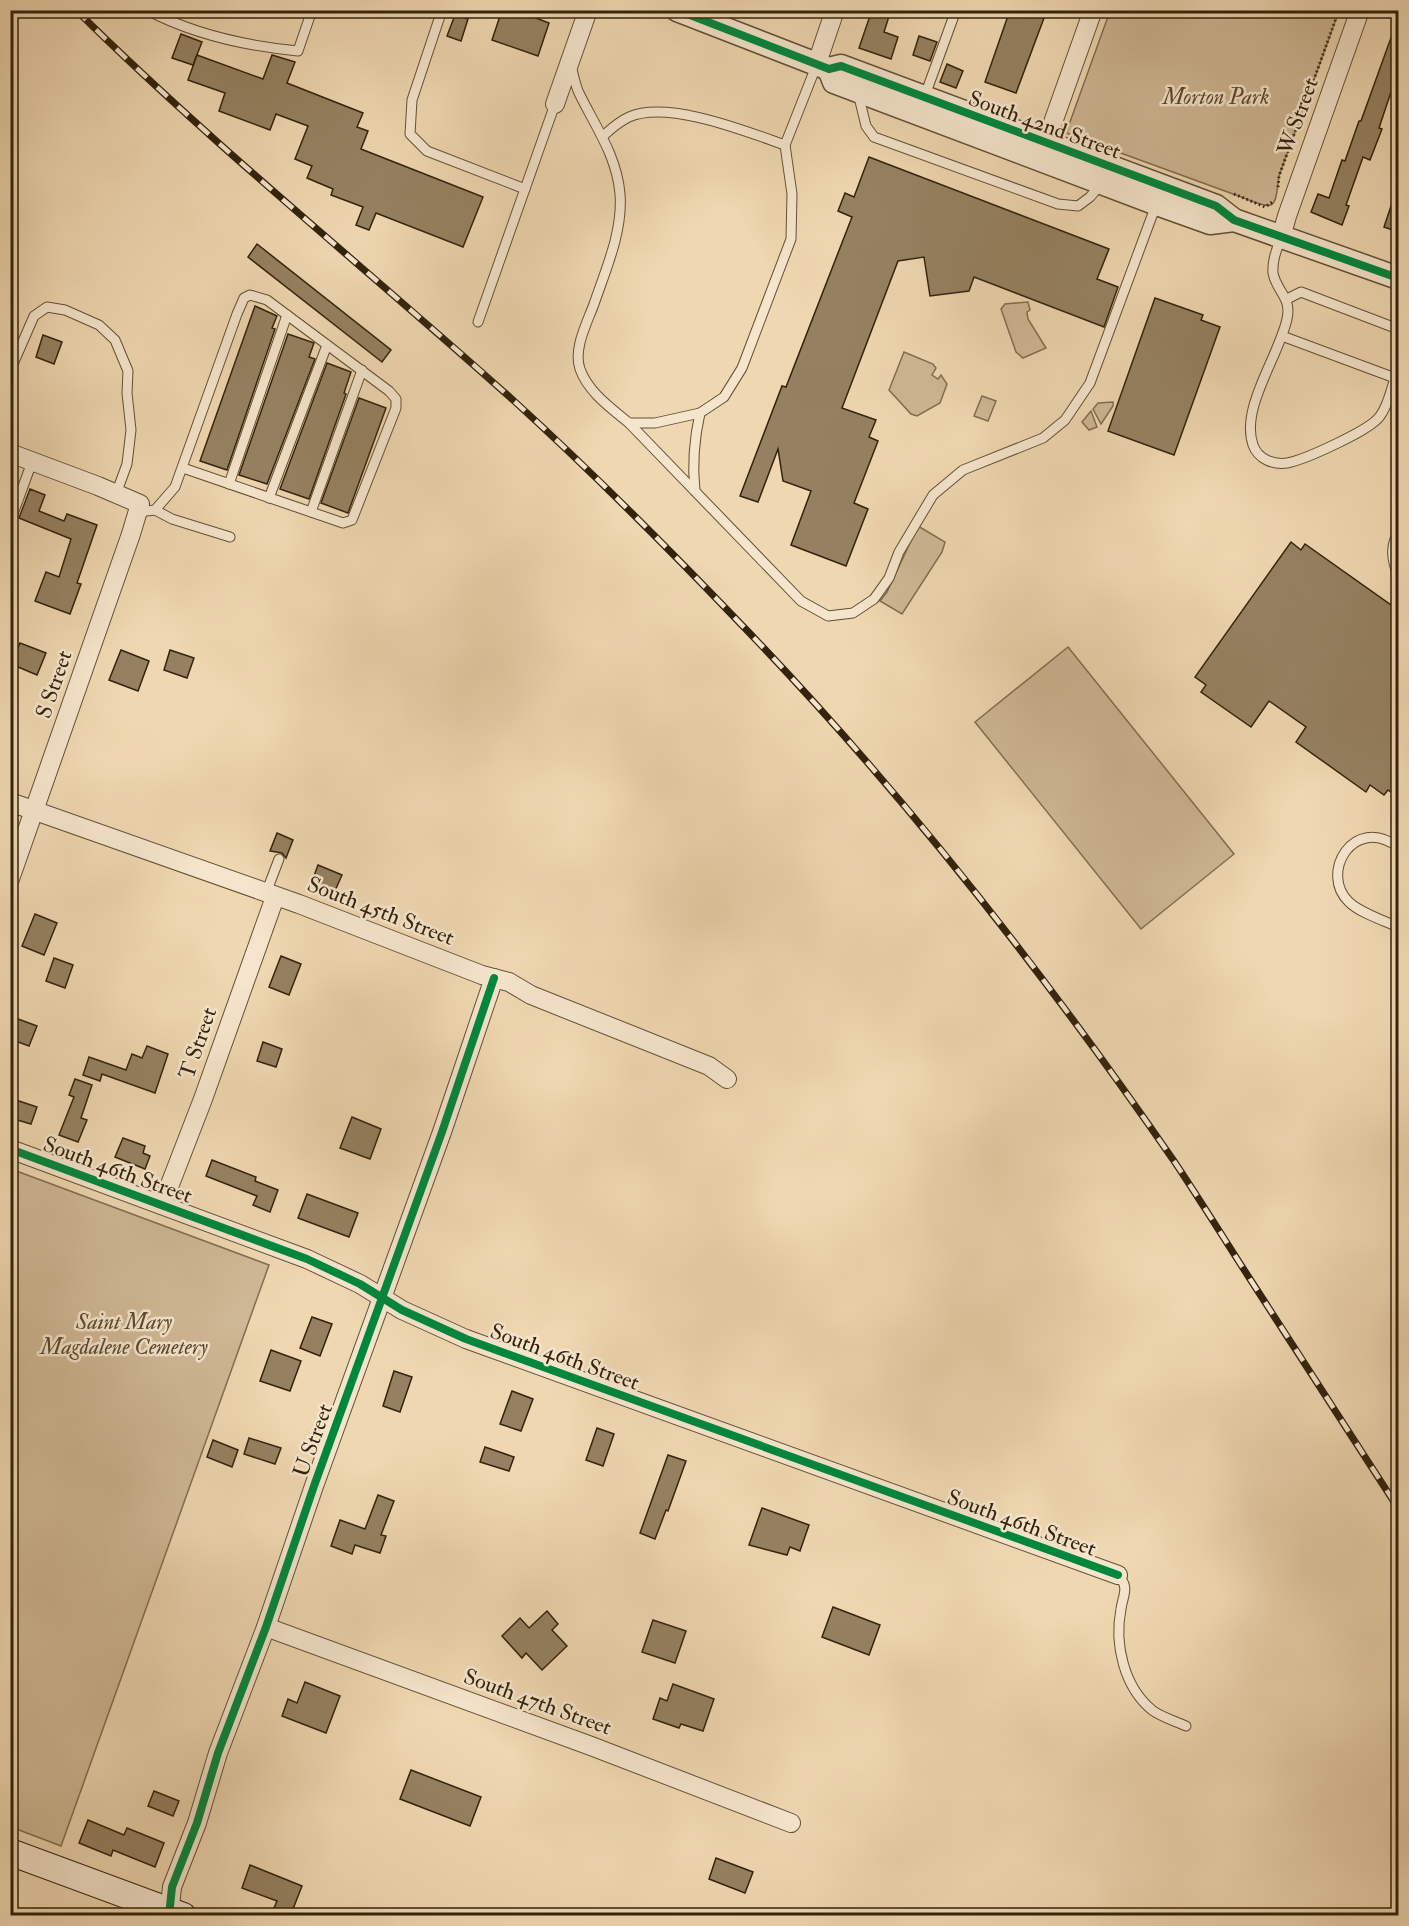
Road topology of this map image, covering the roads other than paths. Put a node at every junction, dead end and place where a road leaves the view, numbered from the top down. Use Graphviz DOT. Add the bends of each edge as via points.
graph roads {
  1 [pos="147,10"];
  2 [pos="312,10"];
  3 [pos="441,10"];
  4 [pos="588,10"];
  5 [pos="677,10"];
  6 [pos="835,10"];
  7 [pos="956,10"];
  8 [pos="1093,10"];
  9 [pos="1360,10"];
  10 [pos="711,17"];
  11 [pos="570,62"];
  12 [pos="823,66"];
  13 [pos="10,70"];
  14 [pos="10,79"];
  15 [pos="857,91"];
  16 [pos="555,104"];
  17 [pos="921,106"];
  18 [pos="603,136"];
  19 [pos="785,145"];
  20 [pos="1043,152"];
  21 [pos="1101,183"];
  22 [pos="525,189"];
  23 [pos="1160,195"];
  24 [pos="1281,237"];
  25 [pos="1398,277"];
  26 [pos="1287,299"];
  27 [pos="287,315"];
  28 [pos="478,322"];
  29 [pos="1398,329"];
  30 [pos="1282,336"];
  31 [pos="327,345"];
  32 [pos="362,370"];
  33 [pos="10,371"];
  34 [pos="1397,374"];
  35 [pos="700,413"];
  36 [pos="628,423"];
  37 [pos="10,453"];
  38 [pos="32,462"];
  39 [pos="183,468"];
  40 [pos="229,484"];
  41 [pos="695,491"];
  42 [pos="116,494"];
  43 [pos="269,498"];
  44 [pos="144,509"];
  45 [pos="311,512"];
  46 [pos="10,522"];
  47 [pos="1398,533"];
  48 [pos="230,537"];
  49 [pos="1398,575"];
  50 [pos="10,802"];
  51 [pos="35,812"];
  52 [pos="1398,847"];
  53 [pos="279,859"];
  54 [pos="10,879"];
  55 [pos="271,895"];
  56 [pos="1398,927"];
  57 [pos="494,978"];
  58 [pos="728,1079"];
  59 [pos="10,1149"];
  60 [pos="162,1205"];
  61 [pos="382,1298"];
  62 [pos="1118,1575"];
  63 [pos="266,1627"];
  64 [pos="1186,1726"];
  65 [pos="791,1823"];
  66 [pos="10,1852"];
  67 [pos="174,1914"];
  1 -- 2 [label="lane" via="231,40 298,51"];
  3 -- 22 [label="lane" via="412,100 410,134 428,151"];
  4 -- 11 [label="street"];
  5 -- 10 [label="street, South 42nd Street"];
  6 -- 12 [label="street"];
  7 -- 17 [label="lane"];
  8 -- 20 [label="street"];
  9 -- 24 [label="street, W Street"];
  10 -- 12 [label="street, South 42nd Street"];
  11 -- 16 [label="street"];
  11 -- 18 [label="lane" via="578,91"];
  12 -- 15 [label="street, South 42nd Street" via="834,82"];
  12 -- 17 [label="street, South 42nd Street" via="841,66"];
  12 -- 19 [label="lane"];
  13 -- 14 [label="lane"];
  15 -- 17 [label="street, South 42nd Street"];
  15 -- 21 [label="lane" via="866,126 874,137 1058,204 1078,206"];
  16 -- 22 [label="lane"];
  17 -- 20 [label="street, South 42nd Street"];
  18 -- 19 [label="lane" via="631,116 685,114"];
  18 -- 36 [label="lane" via="616,168 619,224 579,346 579,368 589,387"];
  19 -- 35 [label="lane" via="792,195 791,239 742,368 724,397"];
  20 -- 21 [label="street, South 42nd Street"];
  20 -- 23 [label="street, South 42nd Street"];
  21 -- 23 [label="street, South 42nd Street"];
  22 -- 28 [label="lane"];
  23 -- 24 [label="street, South 42nd Street" via="1210,223 1234,220"];
  23 -- 41 [label="lane" via="1090,383 1065,420 1043,438 963,470 933,495 898,552 889,578 874,599 853,613 828,616 801,601"];
  24 -- 25 [label="street, South 42nd Street"];
  24 -- 26 [label="lane" via="1273,275"];
  26 -- 29 [label="lane" via="1301,292"];
  26 -- 30 [label="lane" via="1288,316"];
  27 -- 31 [label="lane"];
  27 -- 39 [label="lane" via="267,300 250,295 244,298"];
  27 -- 40 [label="lane"];
  30 -- 34 [label="lane"];
  30 -- 34 [label="lane" via="1251,422 1254,447 1270,462 1293,461 1371,425 1380,417"];
  31 -- 32 [label="lane"];
  31 -- 43 [label="lane"];
  32 -- 45 [label="lane"];
  32 -- 45 [label="lane" via="388,390 396,399 396,408 352,520 343,523"];
  33 -- 42 [label="lane" via="34,316 47,307 65,310 99,325 115,340 128,371 131,430 127,464"];
  35 -- 36 [label="lane" via="655,423"];
  35 -- 41 [label="lane" via="692,465"];
  36 -- 41 [label="lane"];
  37 -- 38 [label="street"];
  38 -- 42 [label="street"];
  38 -- 46 [label="lane"];
  39 -- 40 [label="lane"];
  39 -- 44 [label="lane" via="175,487"];
  40 -- 43 [label="lane"];
  42 -- 44 [label="street"];
  43 -- 45 [label="lane"];
  44 -- 48 [label="lane"];
  44 -- 51 [label="street, S Street"];
  47 -- 49 [label="lane" via="1393,550"];
  50 -- 51 [label="street, South 45th Street"];
  51 -- 54 [label="street, S Street"];
  51 -- 55 [label="street, South 45th Street"];
  52 -- 56 [label="lane" via="1376,837 1355,841 1343,856 1338,876 1350,904"];
  53 -- 55 [label="lane"];
  55 -- 57 [label="street, South 45th Street"];
  55 -- 60 [label="street, T Street" via="203,1099"];
  57 -- 58 [label="street, South 45th Street" via="709,1066"];
  57 -- 61 [label="street, U Street"];
  59 -- 60 [label="street, South 46th Street"];
  60 -- 61 [label="street, South 46th Street" via="307,1259"];
  61 -- 62 [label="street, South 46th Street" via="477,1343"];
  61 -- 63 [label="street, U Street"];
  62 -- 64 [label="lane" via="1126,1588 1119,1624 1128,1679 1135,1693 1154,1712"];
  63 -- 65 [label="street, South 47th Street"];
  63 -- 67 [label="street, U Street" via="172,1887"];
  66 -- 67 [label="main road"];
}
